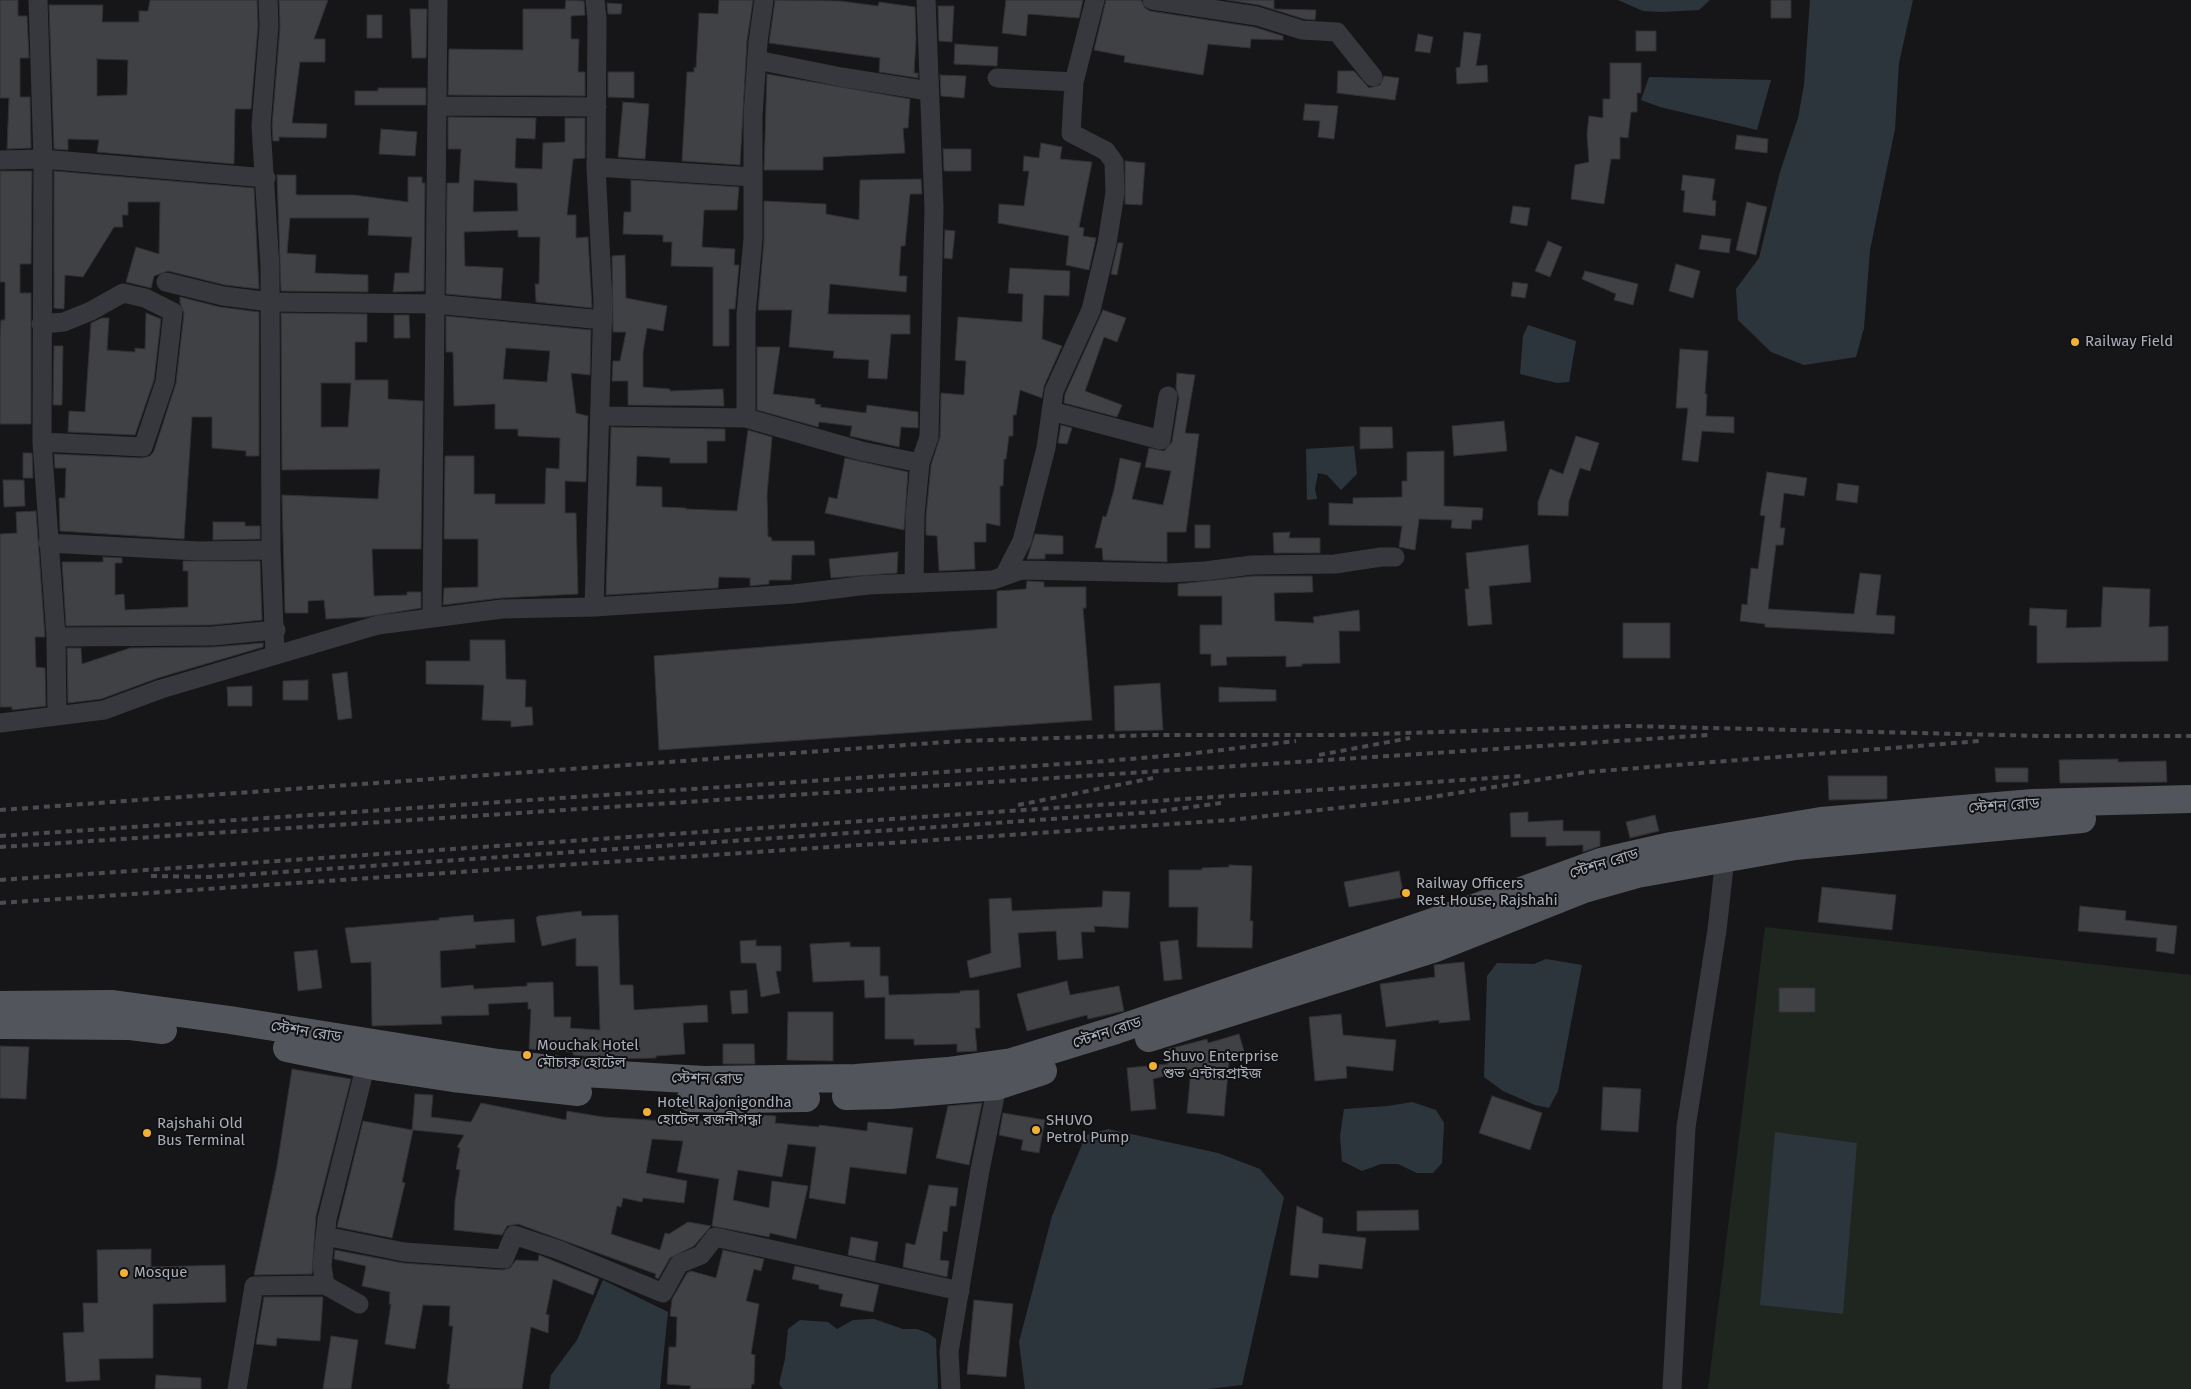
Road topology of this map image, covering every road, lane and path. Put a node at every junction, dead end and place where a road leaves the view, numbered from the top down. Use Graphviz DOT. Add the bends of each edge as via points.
graph roads {
  1 [pos="38,0"];
  2 [pos="268,0"];
  3 [pos="438,0"];
  4 [pos="594,0"];
  5 [pos="764,0"];
  6 [pos="926,0"];
  7 [pos="1095,0"];
  8 [pos="1152,0"];
  9 [pos="757,60"];
  10 [pos="1373,77"];
  11 [pos="997,78"];
  12 [pos="1074,82"];
  13 [pos="929,91"];
  14 [pos="437,106"];
  15 [pos="596,107"];
  16 [pos="43,159"];
  17 [pos="0,160"];
  18 [pos="596,167"];
  19 [pos="753,177"];
  20 [pos="266,178"];
  21 [pos="166,282"];
  22 [pos="270,302"];
  23 [pos="436,304"];
  24 [pos="603,320"];
  25 [pos="41,324"];
  26 [pos="1168,396"];
  27 [pos="1051,411"];
  28 [pos="601,416"];
  29 [pos="746,418"];
  30 [pos="42,442"];
  31 [pos="920,463"];
  32 [pos="48,543"];
  33 [pos="271,550"];
  34 [pos="1395,557"];
  35 [pos="1005,574"];
  36 [pos="914,582"];
  37 [pos="594,607"];
  38 [pos="432,618"];
  39 [pos="276,630"];
  40 [pos="56,637"];
  41 [pos="276,654"];
  42 [pos="57,716"];
  43 [pos="0,723"];
  44 [pos="2191,799"];
  45 [pos="2191,816"];
  46 [pos="1724,858"];
  47 [pos="0,1005"];
  48 [pos="0,1025"];
  49 [pos="366,1064"];
  50 [pos="996,1086"];
  51 [pos="325,1236"];
  52 [pos="325,1285"];
  53 [pos="960,1291"];
  54 [pos="360,1304"];
  55 [pos="237,1389"];
  56 [pos="951,1389"];
  57 [pos="1672,1389"];
  1 -- 16 [label="street"];
  2 -- 20 [label="street" via="261,126"];
  3 -- 14 [label="street"];
  4 -- 15 [label="street" via="597,19"];
  5 -- 9 [label="street"];
  6 -- 13 [label="street"];
  7 -- 12 [label="street"];
  8 -- 10 [label="street" via="1257,16 1302,30 1337,32"];
  9 -- 13 [label="street"];
  9 -- 19 [label="street"];
  11 -- 12 [label="street"];
  12 -- 27 [label="street" via="1071,133 1106,151 1114,162 1115,193 1091,310 1054,391"];
  13 -- 31 [label="street" via="934,208 929,437"];
  14 -- 15 [label="street"];
  14 -- 23 [label="street"];
  15 -- 18 [label="street"];
  16 -- 17 [label="street"];
  16 -- 20 [label="street"];
  16 -- 25 [label="street"];
  18 -- 19 [label="street"];
  18 -- 24 [label="street"];
  19 -- 29 [label="street" via="753,239 746,314"];
  20 -- 22 [label="street"];
  21 -- 22 [label="street" via="223,296"];
  22 -- 23 [label="street"];
  22 -- 33 [label="street"];
  23 -- 24 [label="street"];
  23 -- 38 [label="street"];
  24 -- 28 [label="street"];
  25 -- 30 [label="street"];
  25 -- 30 [label="street" via="64,322 123,293 144,298 173,312 165,382 143,447"];
  26 -- 27 [label="street" via="1162,440"];
  27 -- 35 [label="street" via="1046,448 1022,542"];
  28 -- 29 [label="street"];
  28 -- 37 [label="street"];
  29 -- 31 [label="street" via="862,451"];
  30 -- 32 [label="street"];
  31 -- 36 [label="street"];
  32 -- 33 [label="street" via="198,551"];
  32 -- 40 [label="street"];
  33 -- 39 [label="street"];
  34 -- 35 [label="street" via="1335,564 1261,564 1178,573 1021,570"];
  35 -- 36 [label="street" via="993,580"];
  36 -- 37 [label="street" via="794,594"];
  37 -- 38 [label="street" via="502,609"];
  38 -- 41 [label="street" via="378,625"];
  39 -- 40 [label="street" via="213,636"];
  39 -- 41 [label="street"];
  40 -- 42 [label="street"];
  41 -- 42 [label="street" via="104,710"];
  42 -- 43 [label="street"];
  44 -- 47 [label="main road, স্টেশন রোড" via="2033,803 1831,820 1671,846 1601,862 1116,1030 1012,1062 948,1071 856,1078 704,1080 584,1073 122,1006"];
  45 -- 46 [label="main road, স্টেশন রোড" via="2070,820 1947,830 1795,846"];
  46 -- 50 [label="main road, স্টেশন রোড" via="1637,874 1584,889 1433,949"];
  46 -- 57 [label="street" via="1686,1127"];
  48 -- 49 [label="main road, স্টেশন রোড" via="130,1026 297,1049"];
  49 -- 50 [label="main road, স্টেশন রোড" via="453,1078 575,1091 736,1100 890,1095"];
  49 -- 51 [label="street"];
  50 -- 53 [label="street"];
  51 -- 52 [label="street" via="322,1266"];
  51 -- 53 [label="street" via="404,1252 504,1259 514,1235 663,1293 679,1264 702,1254 715,1237"];
  52 -- 54 [label="street"];
  52 -- 55 [label="street" via="254,1286"];
  53 -- 56 [label="street" via="949,1352"];
}
